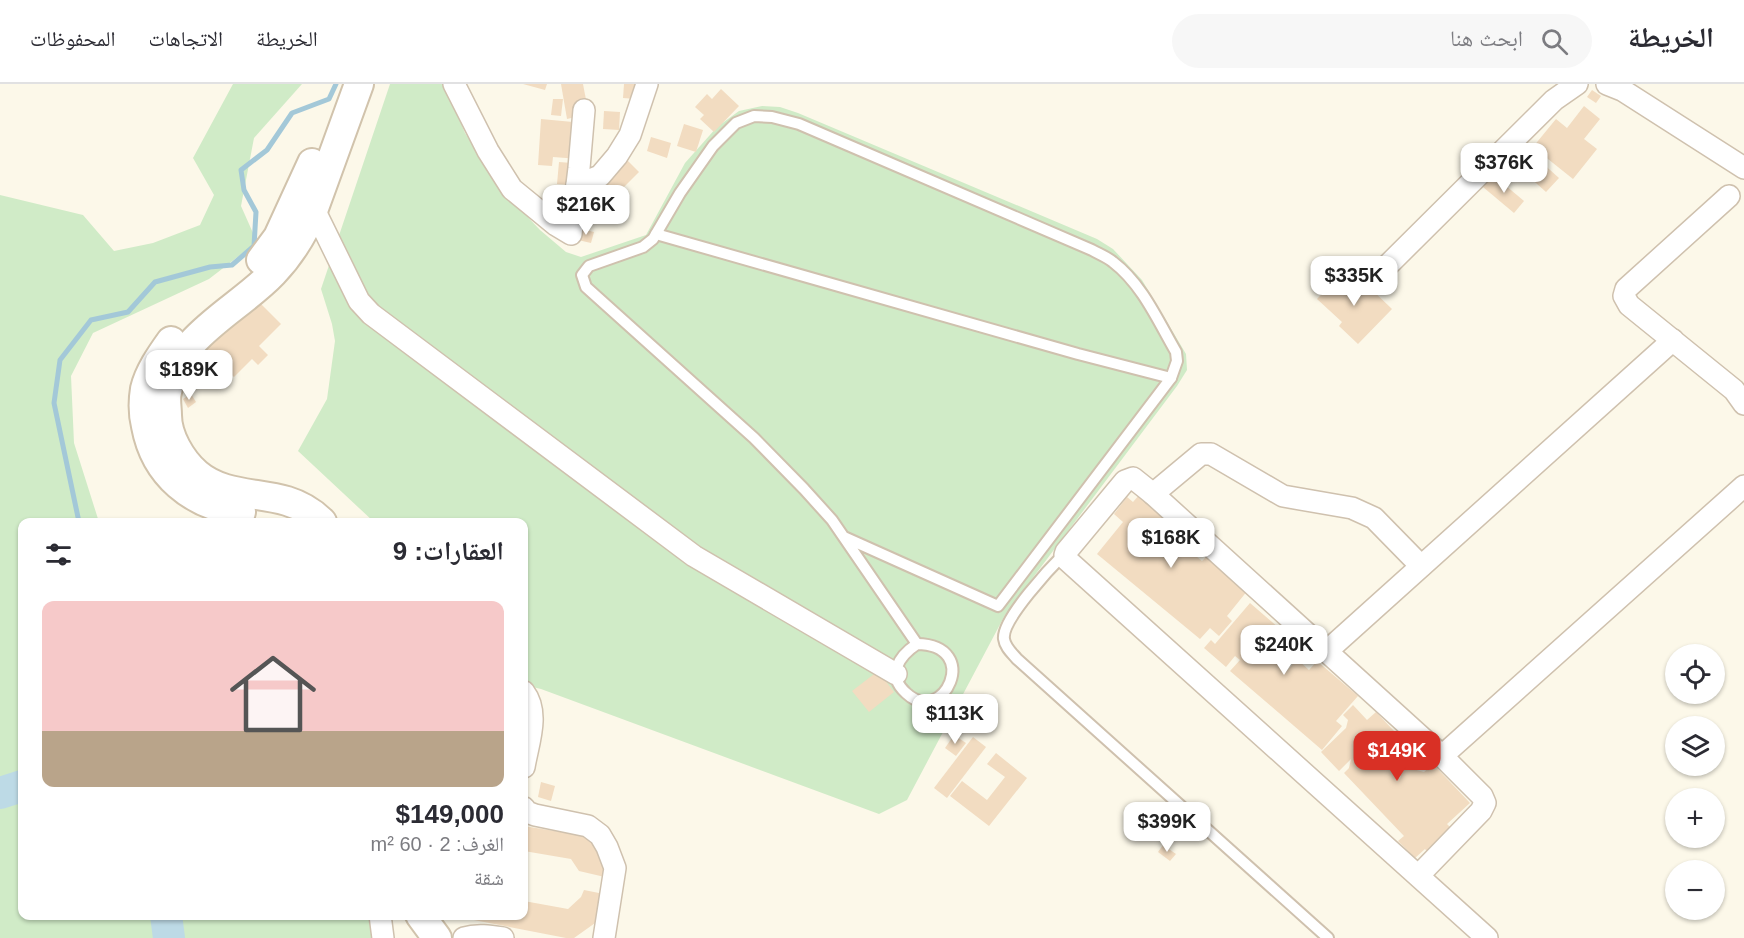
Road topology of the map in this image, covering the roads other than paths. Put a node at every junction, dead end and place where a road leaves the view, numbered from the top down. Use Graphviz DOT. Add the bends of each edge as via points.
graph roads {
  1 [pos="345,84"];
  2 [pos="359,84"];
  3 [pos="454,84"];
  4 [pos="647,84"];
  5 [pos="1577,84"];
  6 [pos="1607,84"];
  7 [pos="584,110"];
  8 [pos="1744,168"];
  9 [pos="577,185"];
  10 [pos="308,196"];
  11 [pos="1729,196"];
  12 [pos="656,234"];
  13 [pos="1388,265"];
  14 [pos="1673,340"];
  15 [pos="1171,378"];
  16 [pos="1741,392"];
  17 [pos="1744,486"];
  18 [pos="1153,494"];
  19 [pos="273,518"];
  20 [pos="318,518"];
  21 [pos="844,537"];
  22 [pos="1066,552"];
  23 [pos="1421,566"];
  24 [pos="917,644"];
  25 [pos="1327,651"];
  26 [pos="896,674"];
  27 [pos="528,697"];
  28 [pos="528,743"];
  29 [pos="1442,756"];
  30 [pos="528,812"];
  31 [pos="1418,876"];
  32 [pos="381,920"];
  33 [pos="424,920"];
  34 [pos="383,938"];
  35 [pos="437,938"];
  36 [pos="464,938"];
  37 [pos="503,938"];
  38 [pos="604,938"];
  39 [pos="1328,938"];
  40 [pos="1487,938"];
  1 -- 10 [label="street"];
  2 -- 10 [label="street"];
  3 -- 9 [label="street" via="512,189 570,234"];
  4 -- 9 [label="street" via="630,135 617,156 600,176"];
  5 -- 13 [label="street" via="1554,100"];
  6 -- 8 [label="street"];
  7 -- 9 [label="street"];
  10 -- 19 [label="street" via="261,260 176,335 158,359 145,389 143,415 148,441 160,465 177,484 226,510"];
  10 -- 20 [label="street" via="306,226 285,261 195,340 176,364 166,393 167,423 178,451 197,474 224,490 288,502"];
  10 -- 26 [label="street" via="359,301 371,314 694,556"];
  11 -- 14 [label="street" via="1626,289 1624,296 1629,306"];
  12 -- 15 [label="lane"];
  12 -- 15 [label="lane" via="713,146 736,123 754,116 799,124 1112,261 1141,292 1176,352"];
  12 -- 21 [label="lane" via="643,247 589,266 582,275 586,287 754,438"];
  14 -- 16 [label="street"];
  14 -- 23 [label="street"];
  15 -- 21 [label="lane" via="998,606"];
  17 -- 29 [label="street"];
  18 -- 22 [label="street" via="1133,478 1125,481"];
  18 -- 23 [label="street" via="1201,454 1211,454 1283,496 1353,508 1374,518"];
  18 -- 25 [label="street"];
  21 -- 24 [label="lane"];
  22 -- 31 [label="street" via="1067,560"];
  22 -- 39 [label="lane" via="1035,585 1005,629 1007,647"];
  23 -- 25 [label="street"];
  24 -- 26 [label="lane" via="903,654"];
  24 -- 26 [label="lane" via="933,646 948,657 952,668 949,687 934,699 916,700 901,688"];
  25 -- 29 [label="street"];
  27 -- 28 [label="street" via="533,713"];
  29 -- 31 [label="street" via="1485,803"];
  30 -- 38 [label="street" via="588,826 600,835 615,868"];
  31 -- 40 [label="street"];
  32 -- 34 [label="street"];
  33 -- 35 [label="street"];
  36 -- 37 [label="street"];
}
